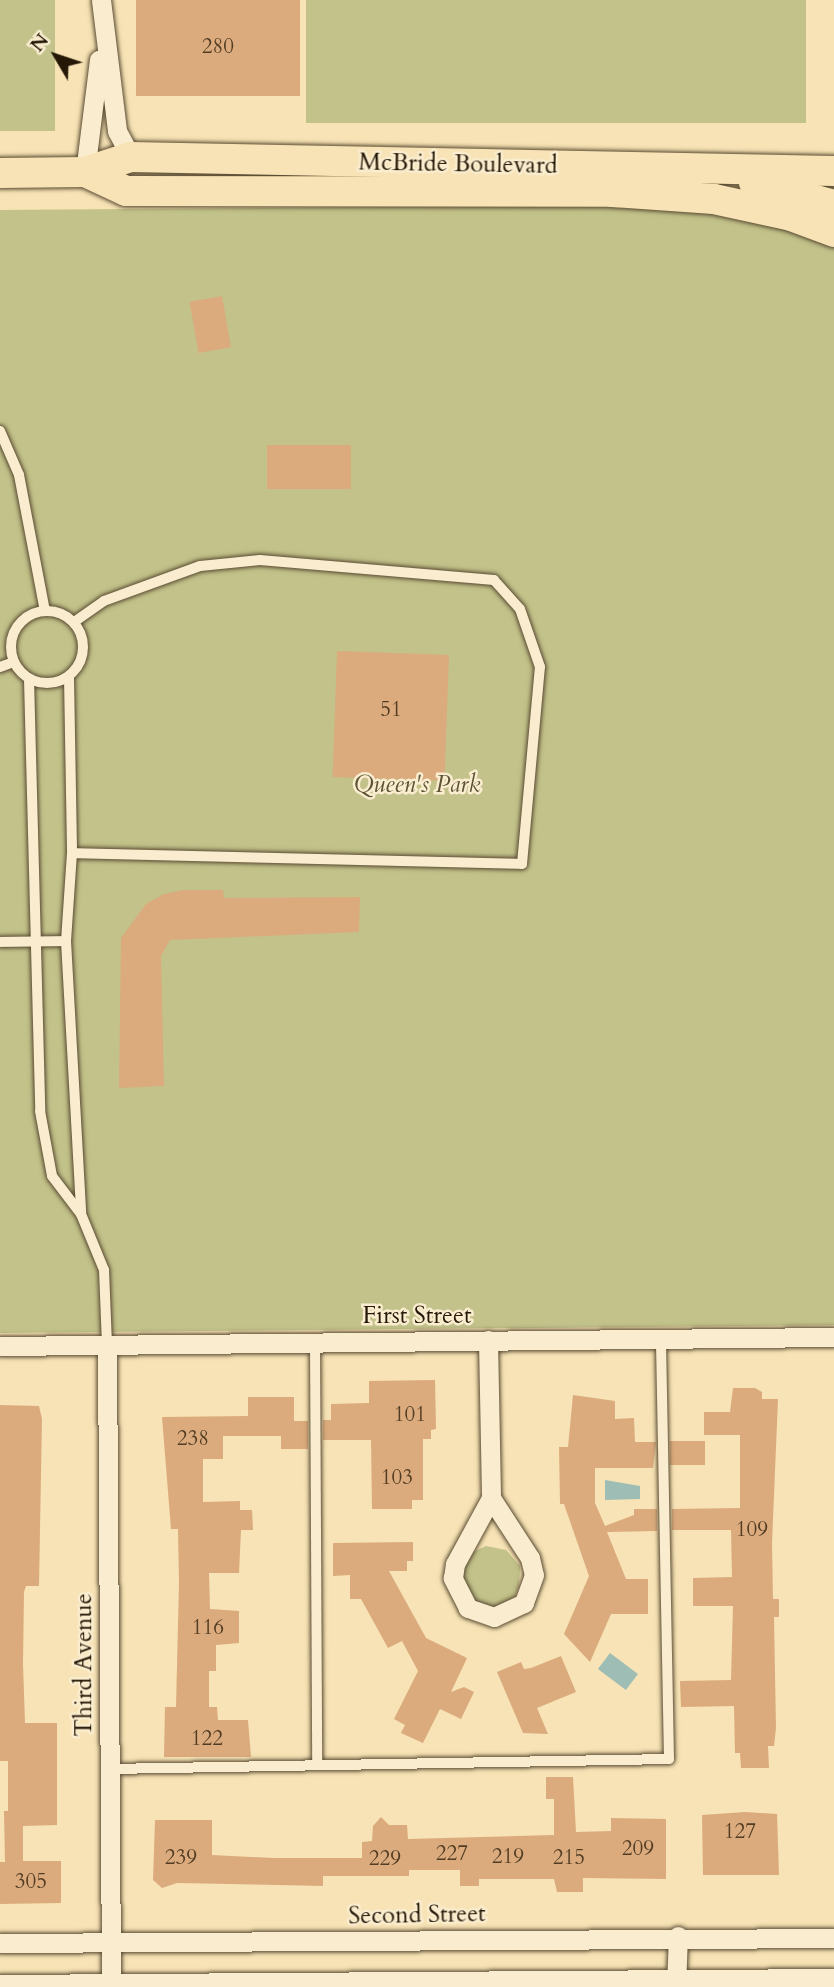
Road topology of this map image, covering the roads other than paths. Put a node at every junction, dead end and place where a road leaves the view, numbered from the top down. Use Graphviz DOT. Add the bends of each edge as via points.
graph roads {
  1 [pos="100,0"];
  2 [pos="102,31"];
  3 [pos="131,157"];
  4 [pos="685,169"];
  5 [pos="834,171"];
  6 [pos="85,172"];
  7 [pos="0,173"];
  8 [pos="834,205"];
  9 [pos="834,232"];
  10 [pos="0,431"];
  11 [pos="45,611"];
  12 [pos="74,622"];
  13 [pos="14,662"];
  14 [pos="0,667"];
  15 [pos="68,677"];
  16 [pos="29,679"];
  17 [pos="72,853"];
  18 [pos="66,941"];
  19 [pos="0,942"];
  20 [pos="33,942"];
  21 [pos="80,1214"];
  22 [pos="834,1337"];
  23 [pos="315,1340"];
  24 [pos="488,1340"];
  25 [pos="661,1340"];
  26 [pos="107,1344"];
  27 [pos="0,1346"];
  28 [pos="491,1497"];
  29 [pos="317,1765"];
  30 [pos="109,1769"];
  31 [pos="678,1936"];
  32 [pos="834,1938"];
  33 [pos="0,1943"];
  34 [pos="112,1943"];
  35 [pos="834,1978"];
  36 [pos="676,1983"];
  37 [pos="0,1984"];
  38 [pos="111,1985"];
  1 -- 2 [label="street"];
  2 -- 3 [label="street" via="117,131"];
  2 -- 6 [label="street"];
  3 -- 4 [label="main road, McBride Boulevard"];
  3 -- 6 [label="main road, McBride Boulevard"];
  4 -- 5 [label="main road, McBride Boulevard"];
  4 -- 8 [label="main road" via="785,189"];
  6 -- 7 [label="main road, McBride Boulevard"];
  6 -- 9 [label="main road, McBride Boulevard" via="126,191 611,192 714,199 791,216"];
  10 -- 11 [label="lane" via="19,475"];
  11 -- 12 [label="lane"];
  11 -- 13 [label="lane" via="19,624 11,642"];
  12 -- 15 [label="lane" via="84,645 77,668"];
  12 -- 17 [label="lane" via="104,601 200,566 248,561 494,580 520,610 540,667 522,864"];
  13 -- 14 [label="lane"];
  13 -- 16 [label="lane"];
  15 -- 16 [label="lane" via="49,684"];
  15 -- 17 [label="lane"];
  16 -- 20 [label="lane"];
  17 -- 18 [label="lane"];
  18 -- 20 [label="lane"];
  18 -- 21 [label="lane"];
  19 -- 20 [label="lane"];
  20 -- 21 [label="lane" via="40,1111 52,1176"];
  21 -- 26 [label="lane" via="104,1270"];
  22 -- 25 [label="street, First Street"];
  23 -- 24 [label="street, First Street"];
  23 -- 26 [label="street, First Street"];
  23 -- 29 [label="lane"];
  24 -- 25 [label="street, First Street"];
  24 -- 28 [label="street"];
  25 -- 29 [label="lane" via="669,1759"];
  26 -- 27 [label="street, First Street"];
  26 -- 30 [label="street, Third Avenue"];
  28 -- 28 [label="street" via="455,1564 453,1578 468,1608 495,1617 524,1603 534,1575 530,1558"];
  29 -- 30 [label="lane"];
  30 -- 34 [label="street, Third Avenue"];
  31 -- 32 [label="street, Second Street"];
  31 -- 34 [label="street, Second Street"];
  31 -- 36 [label="street"];
  33 -- 34 [label="street, Second Street"];
  34 -- 38 [label="street, Third Avenue"];
  35 -- 36 [label="street"];
  36 -- 38 [label="street"];
  37 -- 38 [label="street"];
}
